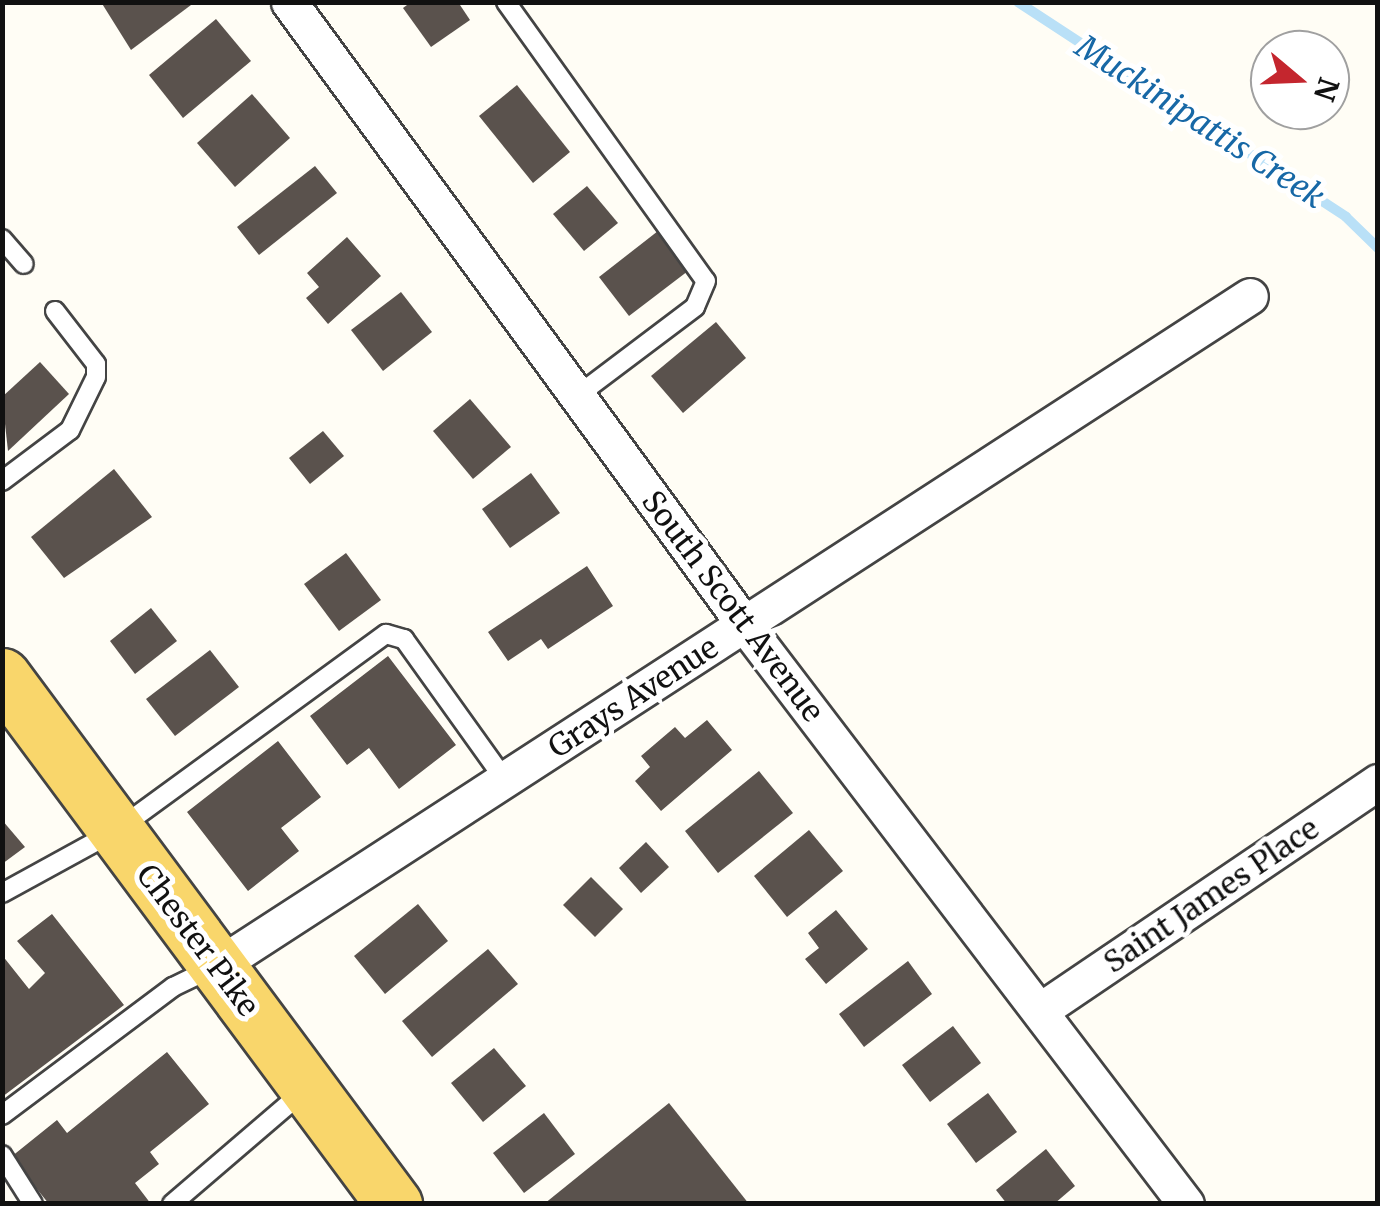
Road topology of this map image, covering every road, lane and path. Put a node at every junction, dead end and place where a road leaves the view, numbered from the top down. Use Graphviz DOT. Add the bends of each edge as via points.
graph roads {
  1 [pos="289,2"];
  2 [pos="506,2"];
  3 [pos="2,239"];
  4 [pos="24,264"];
  5 [pos="1250,296"];
  6 [pos="54,310"];
  7 [pos="577,396"];
  8 [pos="2,482"];
  9 [pos="744,624"];
  10 [pos="2,676"];
  11 [pos="504,780"];
  12 [pos="1378,782"];
  13 [pos="117,830"];
  14 [pos="2,893"];
  15 [pos="218,966"];
  16 [pos="1044,1008"];
  17 [pos="308,1088"];
  18 [pos="2,1115"];
  19 [pos="2,1156"];
  20 [pos="33,1204"];
  21 [pos="172,1204"];
  22 [pos="394,1204"];
  23 [pos="1186,1204"];
  1 -- 7 [label="street, South Scott Avenue"];
  2 -- 7 [label="lane" via="706,281 695,308"];
  3 -- 4 [label="lane"];
  5 -- 9 [label="street, Grays Avenue"];
  6 -- 8 [label="lane" via="96,376 70,430"];
  7 -- 9 [label="street, South Scott Avenue"];
  9 -- 11 [label="street, Grays Avenue"];
  9 -- 16 [label="street, South Scott Avenue"];
  10 -- 13 [label="main road, Chester Pike"];
  11 -- 13 [label="lane" via="404,639 386,634"];
  11 -- 15 [label="street, Grays Avenue"];
  12 -- 16 [label="street, Saint James Place"];
  13 -- 14 [label="lane"];
  13 -- 15 [label="main road, Chester Pike"];
  15 -- 17 [label="main road, Chester Pike"];
  15 -- 18 [label="lane" via="172,987"];
  16 -- 23 [label="street, South Scott Avenue"];
  17 -- 21 [label="lane"];
  17 -- 22 [label="main road, Chester Pike"];
  19 -- 20 [label="lane"];
}
